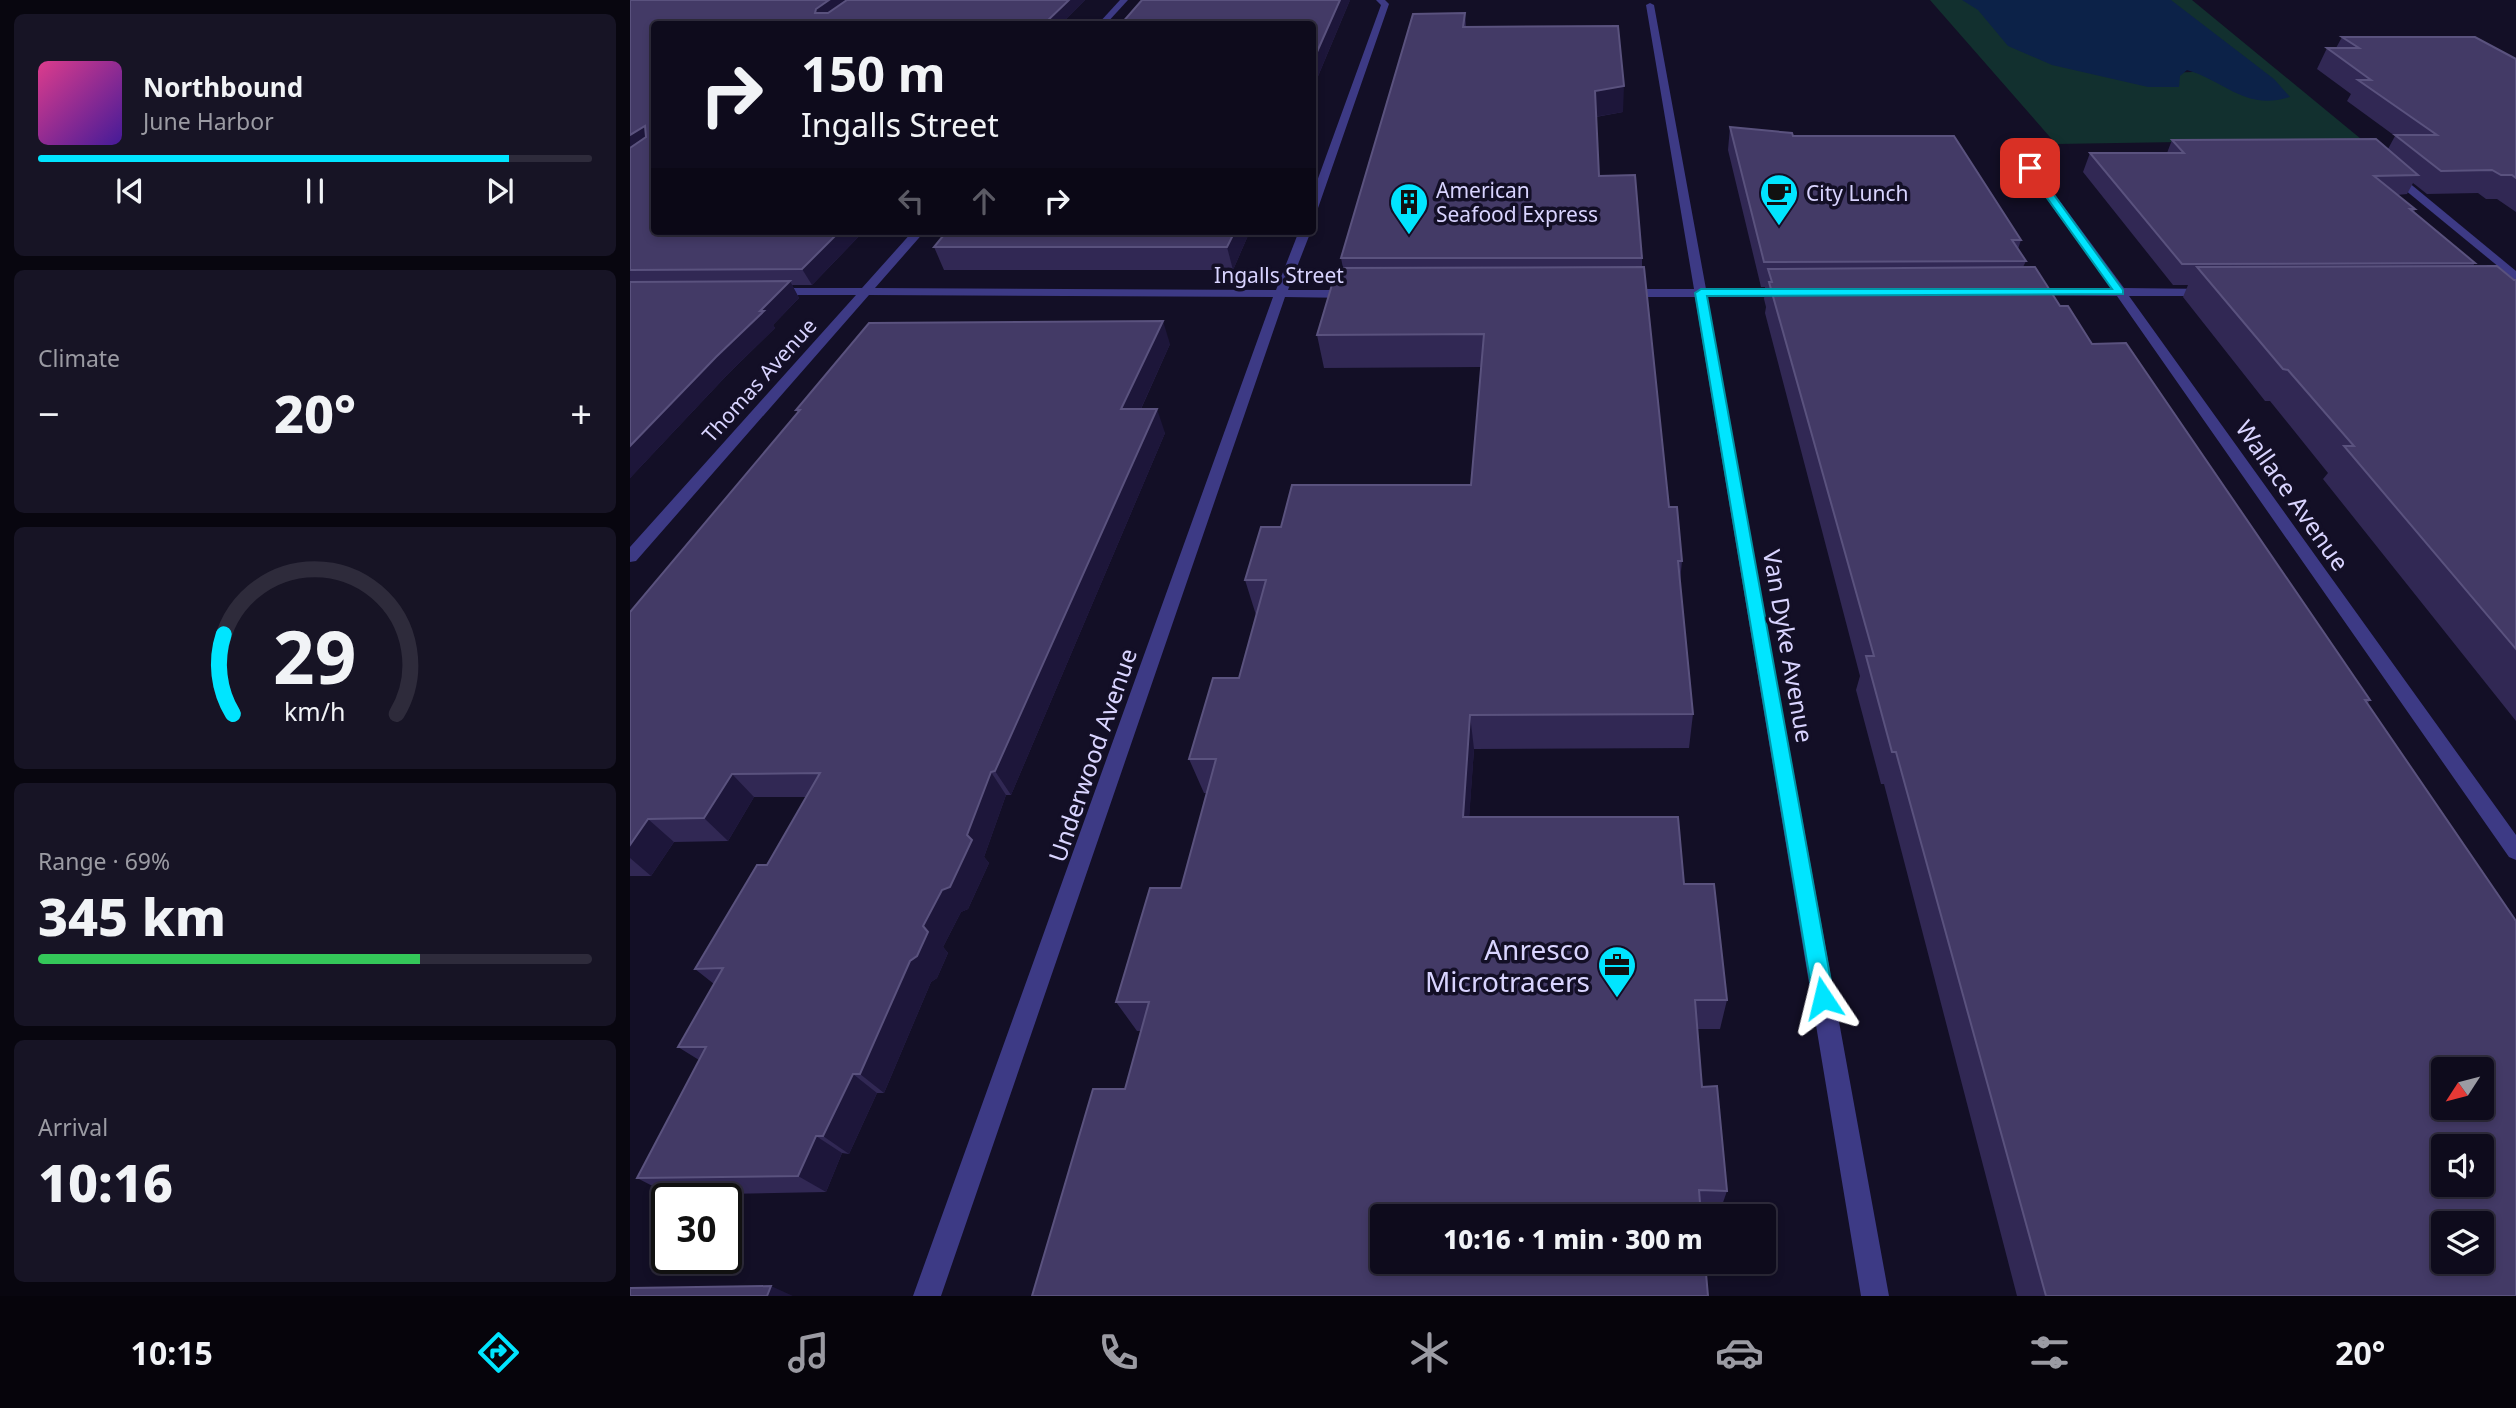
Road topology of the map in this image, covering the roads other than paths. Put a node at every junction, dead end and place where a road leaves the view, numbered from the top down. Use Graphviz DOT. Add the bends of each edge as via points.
graph roads {
  1 [pos="1124,0"];
  2 [pos="1380,0"];
  3 [pos="1650,5"];
  4 [pos="1105,21"];
  5 [pos="2383,166"];
  6 [pos="2030,168"];
  7 [pos="1316,200"];
  8 [pos="915,235"];
  9 [pos="1304,235"];
  10 [pos="2516,276"];
  11 [pos="762,291"];
  12 [pos="866,291"];
  13 [pos="2018,292"];
  14 [pos="2119,292"];
  15 [pos="2227,292"];
  16 [pos="1613,293"];
  17 [pos="1701,293"];
  18 [pos="1800,293"];
  19 [pos="1359,294"];
  20 [pos="1281,295"];
  21 [pos="630,557"];
  22 [pos="2516,850"];
  23 [pos="927,1296"];
  24 [pos="1875,1296"];
  1 -- 4 [label="street"];
  2 -- 7 [label="street" via="1385,4"];
  3 -- 17 [label="street, Van Dyke Avenue"];
  5 -- 10 [label="street"];
  6 -- 14 [label="street, Wallace Avenue"];
  8 -- 12 [label="street, Thomas Avenue"];
  9 -- 20 [label="street, Underwood Avenue"];
  11 -- 12 [label="street, Ingalls Street"];
  12 -- 20 [label="street, Ingalls Street"];
  12 -- 21 [label="street, Thomas Avenue"];
  13 -- 14 [label="street"];
  14 -- 15 [label="street"];
  14 -- 22 [label="street, Wallace Avenue"];
  16 -- 17 [label="street"];
  17 -- 18 [label="street"];
  17 -- 24 [label="street, Van Dyke Avenue"];
  19 -- 20 [label="street, Ingalls Street"];
  20 -- 23 [label="street, Underwood Avenue"];
}
